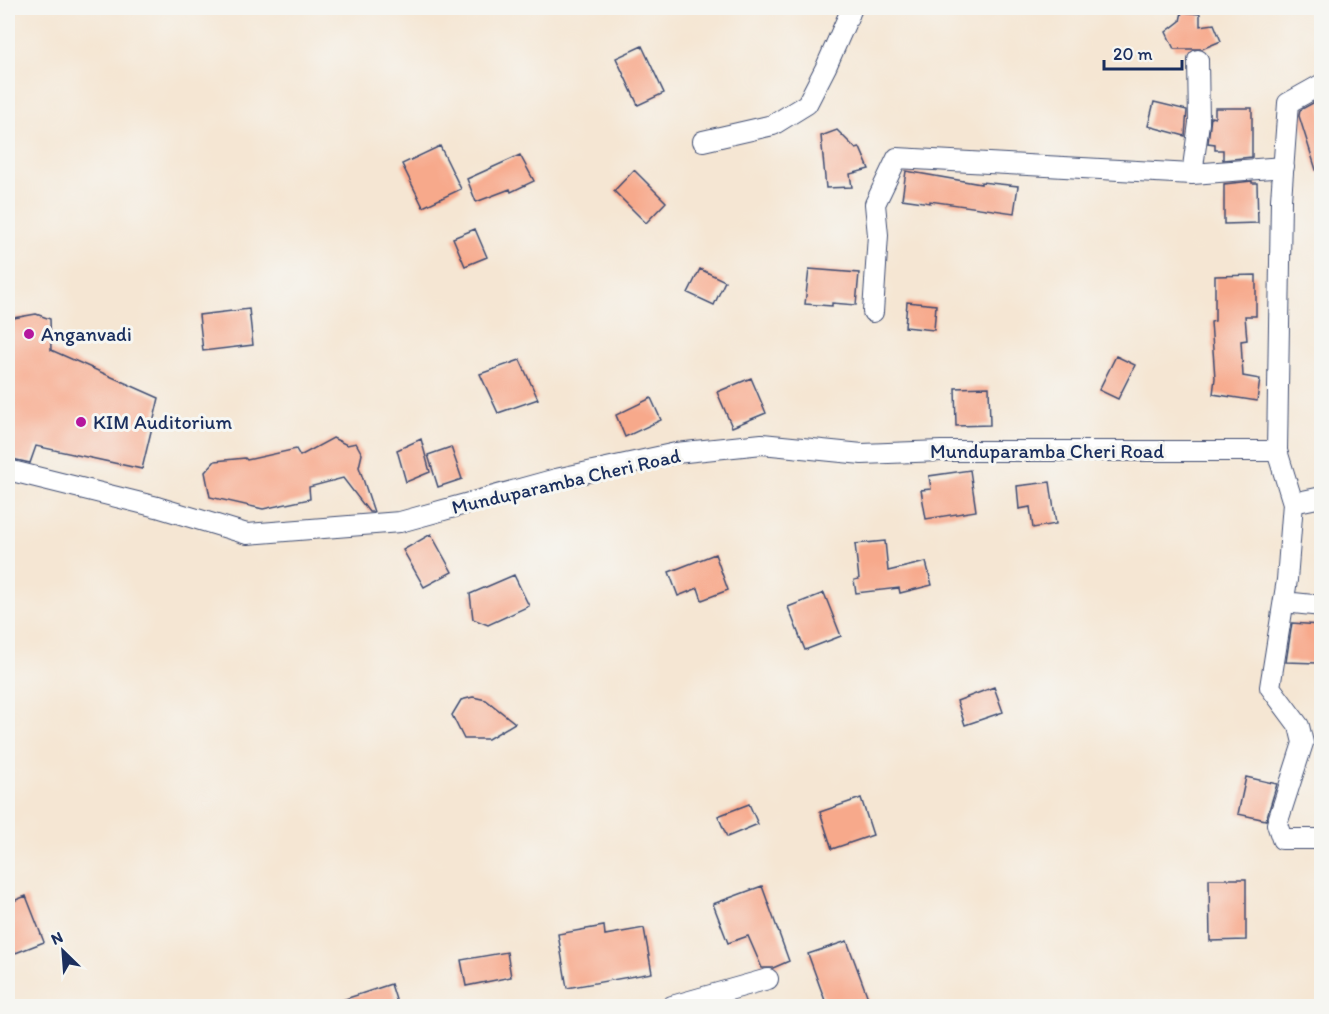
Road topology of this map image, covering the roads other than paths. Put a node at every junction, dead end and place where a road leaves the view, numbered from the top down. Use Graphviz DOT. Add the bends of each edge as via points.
graph roads {
  1 [pos="852,8"];
  2 [pos="1198,60"];
  3 [pos="1322,84"];
  4 [pos="704,141"];
  5 [pos="1284,167"];
  6 [pos="1192,174"];
  7 [pos="873,312"];
  8 [pos="1277,451"];
  9 [pos="8,470"];
  10 [pos="1322,497"];
  11 [pos="1293,503"];
  12 [pos="1284,602"];
  13 [pos="1322,606"];
  14 [pos="1322,839"];
  15 [pos="768,979"];
  16 [pos="672,1006"];
  1 -- 4 [label="street" via="807,104 773,125"];
  2 -- 6 [label="street" via="1199,123"];
  3 -- 5 [label="street" via="1288,103"];
  5 -- 6 [label="street"];
  5 -- 8 [label="street"];
  6 -- 7 [label="street" via="897,158 875,204 878,235"];
  8 -- 9 [label="street, Munduparamba Cheri Road" via="862,454 762,444 676,453 556,479 400,522 247,534"];
  8 -- 11 [label="street"];
  10 -- 11 [label="street"];
  11 -- 12 [label="street"];
  12 -- 13 [label="street"];
  12 -- 14 [label="street" via="1270,687 1299,726 1303,743 1277,824 1282,839"];
  15 -- 16 [label="street"];
}
